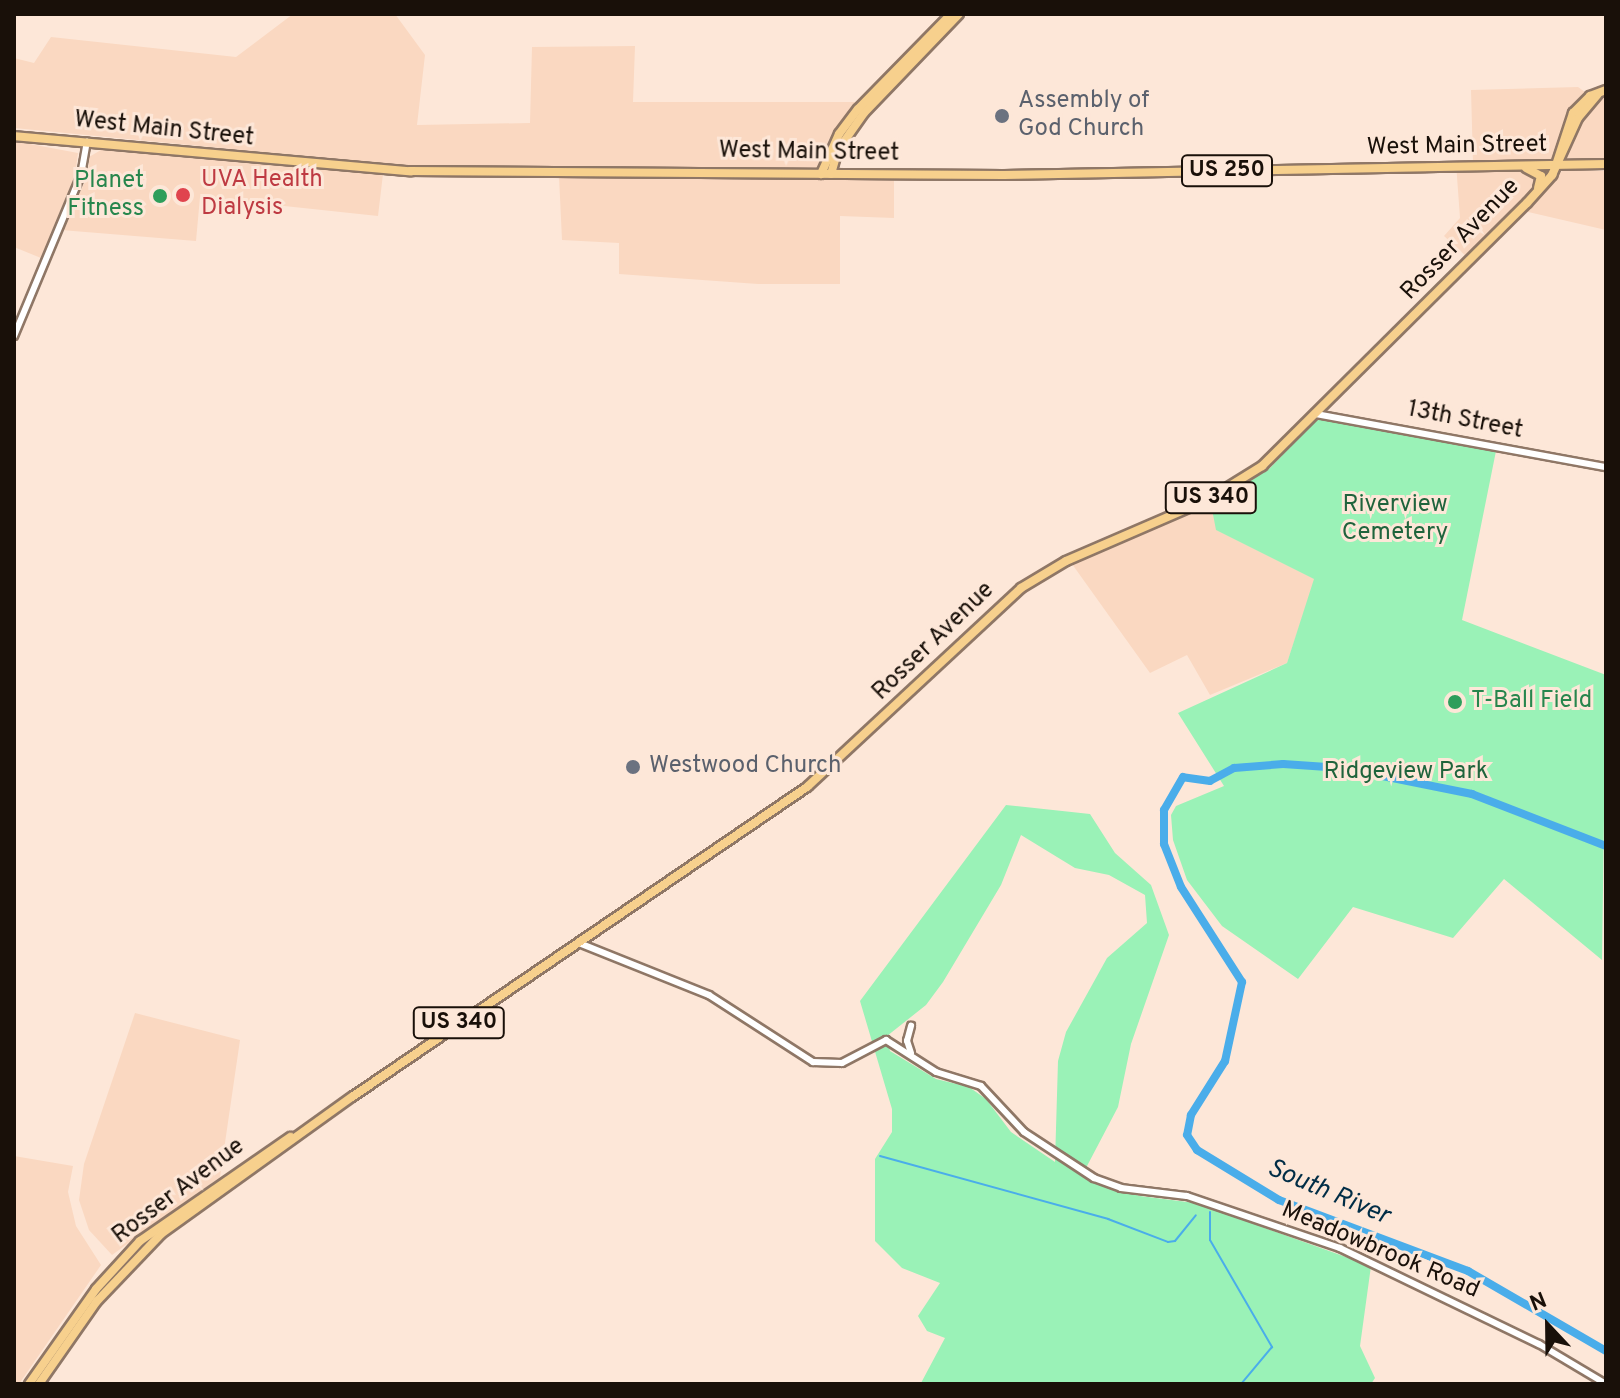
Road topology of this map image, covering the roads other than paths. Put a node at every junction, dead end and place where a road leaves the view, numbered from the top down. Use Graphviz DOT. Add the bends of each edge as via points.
graph roads {
  1 [pos="951,14"];
  2 [pos="959,14"];
  3 [pos="1602,93"];
  4 [pos="14,136"];
  5 [pos="87,142"];
  6 [pos="1606,164"];
  7 [pos="1514,165"];
  8 [pos="1556,165"];
  9 [pos="821,174"];
  10 [pos="831,174"];
  11 [pos="1536,193"];
  12 [pos="14,336"];
  13 [pos="1316,414"];
  14 [pos="1606,467"];
  15 [pos="579,943"];
  16 [pos="911,1026"];
  17 [pos="912,1057"];
  18 [pos="311,1125"];
  19 [pos="29,1384"];
  20 [pos="39,1384"];
  21 [pos="1606,1384"];
  1 -- 9 [label="main road" via="848,121"];
  2 -- 10 [label="main road" via="864,113 838,150"];
  3 -- 8 [label="main road, Rosser Avenue" via="1578,118"];
  4 -- 5 [label="main road, West Main Street / US 250"];
  5 -- 9 [label="main road, West Main Street / US 250" via="399,170"];
  5 -- 12 [label="street" via="81,175"];
  6 -- 8 [label="main road, West Main Street"];
  7 -- 8 [label="main road, West Main Street / US 250"];
  7 -- 10 [label="main road, West Main Street / US 250"];
  7 -- 11 [label="main road" via="1539,173"];
  8 -- 11 [label="main road, Rosser Avenue / US 340"];
  9 -- 10 [label="main road, West Main Street / US 250"];
  11 -- 13 [label="main road, Rosser Avenue / US 340"];
  13 -- 14 [label="street, 13th Street"];
  13 -- 15 [label="main road, Rosser Avenue / US 340" via="1235,485 1029,582 825,774"];
  15 -- 17 [label="street, Meadowbrook Road" via="699,990 813,1062 842,1063 886,1040"];
  15 -- 18 [label="main road, Rosser Avenue / US 340"];
  16 -- 17 [label="street" via="907,1041"];
  17 -- 21 [label="street, Meadowbrook Road" via="936,1072 981,1086 1024,1132 1094,1178 1121,1188 1187,1196 1340,1248 1565,1357"];
  18 -- 19 [label="main road, Rosser Avenue / US 340" via="140,1241 96,1289"];
  18 -- 20 [label="main road, Rosser Avenue / US 340" via="136,1257 97,1301"];
}
